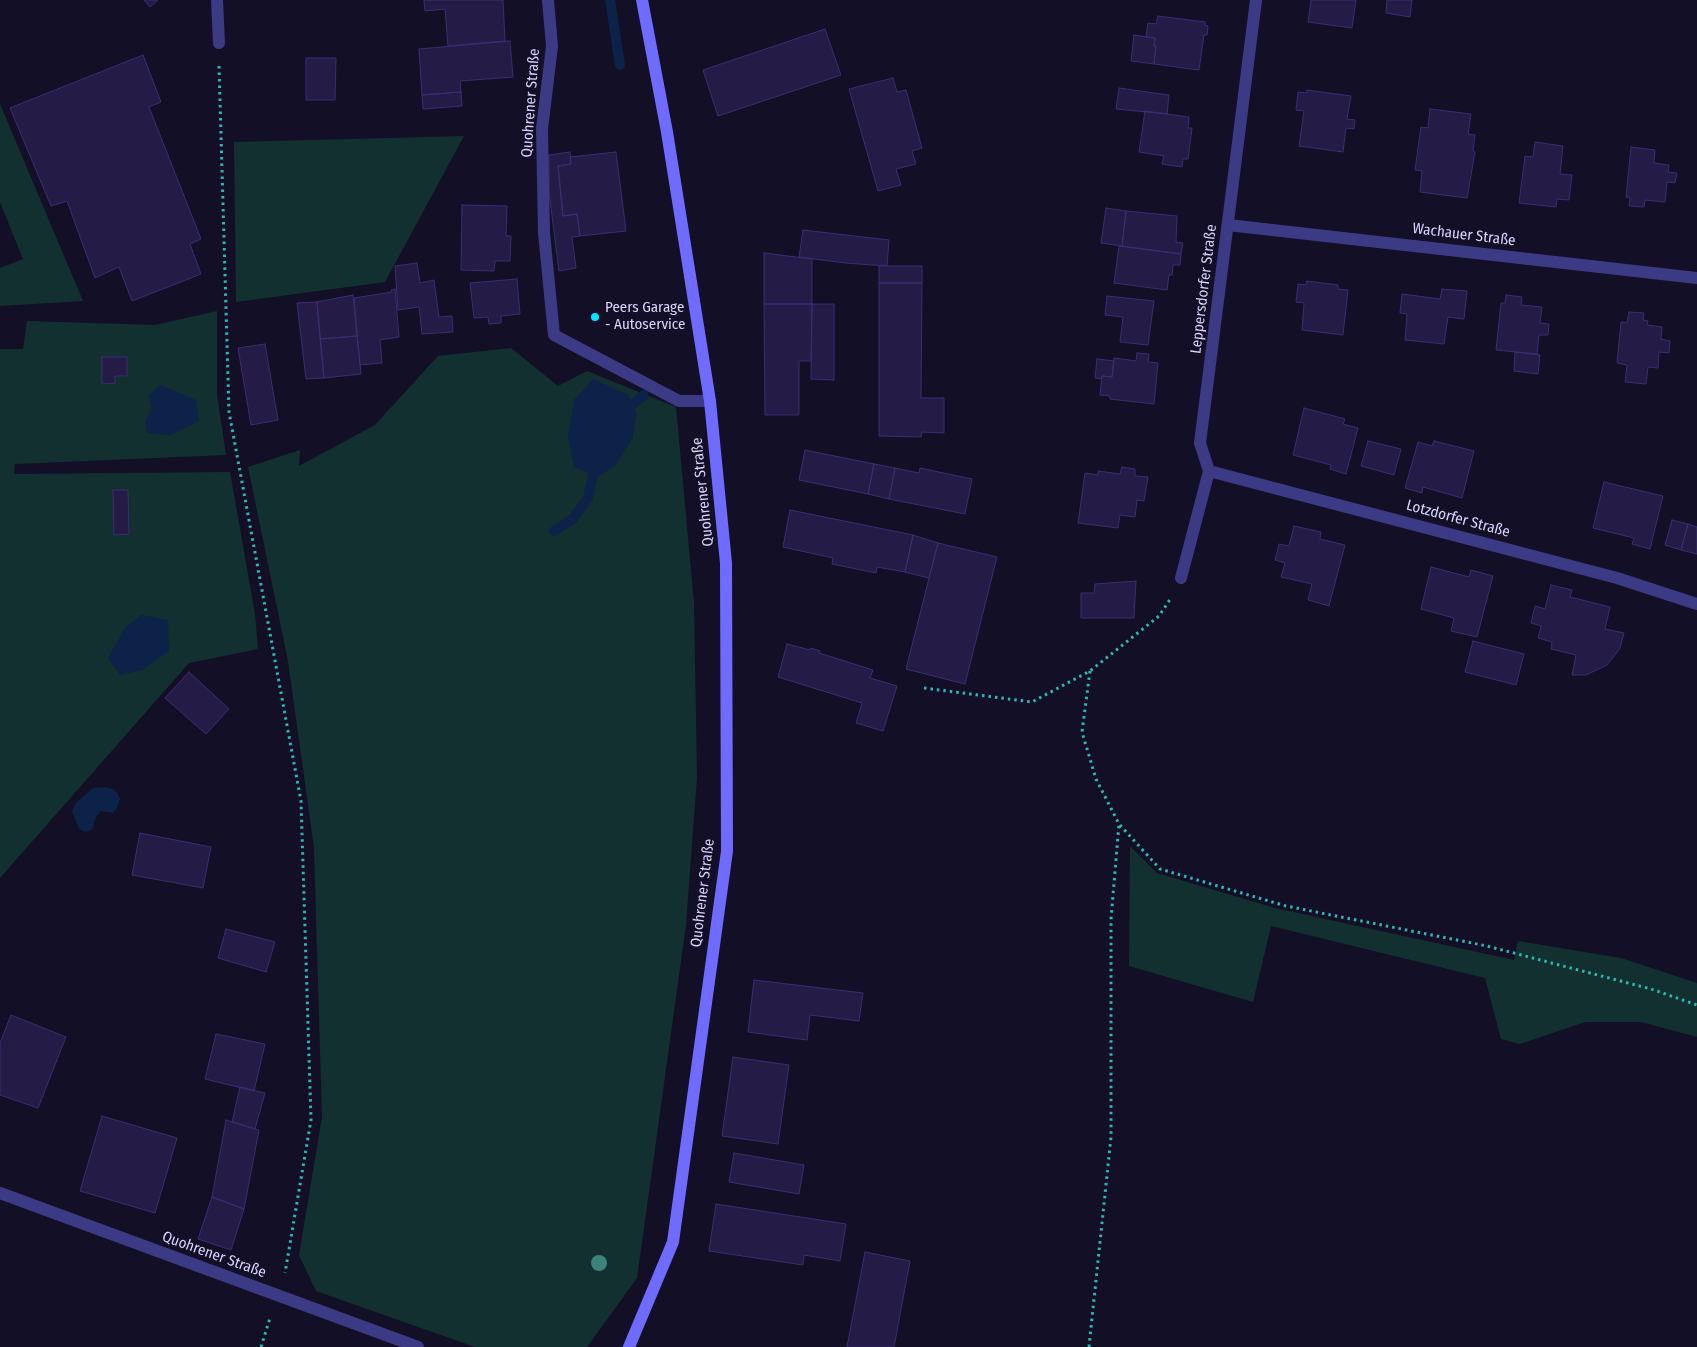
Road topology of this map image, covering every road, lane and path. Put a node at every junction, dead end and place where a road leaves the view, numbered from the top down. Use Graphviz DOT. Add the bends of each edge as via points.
graph roads {
  1 [pos="217,0"];
  2 [pos="548,0"];
  3 [pos="642,0"];
  4 [pos="1256,0"];
  5 [pos="219,43"];
  6 [pos="1228,224"];
  7 [pos="1697,278"];
  8 [pos="710,401"];
  9 [pos="1209,470"];
  10 [pos="1181,578"];
  11 [pos="1697,604"];
  12 [pos="1159,616"];
  13 [pos="1090,671"];
  14 [pos="924,688"];
  15 [pos="1119,824"];
  16 [pos="1697,1005"];
  17 [pos="0,1193"];
  18 [pos="281,1296"];
  19 [pos="261,1347"];
  20 [pos="418,1347"];
  21 [pos="629,1347"];
  22 [pos="1089,1347"];
  1 -- 5 [label="street"];
  2 -- 8 [label="street, Quohrener Straße" via="552,46 542,129 544,233 554,335 679,400"];
  3 -- 8 [label="street, Quohrener Straße" via="667,132"];
  4 -- 6 [label="street, Leppersdorfer Straße"];
  5 -- 18 [label="path" via="229,412 301,801 312,1120"];
  6 -- 7 [label="street, Wachauer Straße"];
  6 -- 9 [label="street, Leppersdorfer Straße" via="1200,443"];
  8 -- 21 [label="street, Quohrener Straße" via="726,563 727,851 673,1242"];
  9 -- 10 [label="street"];
  9 -- 11 [label="street, Lotzdorfer Straße" via="1617,578"];
  12 -- 13 [label="path"];
  13 -- 14 [label="path" via="1032,702"];
  13 -- 15 [label="path" via="1082,732 1096,779"];
  15 -- 16 [label="path" via="1160,869 1286,906 1487,946 1651,989"];
  15 -- 22 [label="path" via="1111,919 1111,1137"];
  17 -- 18 [label="street, Quohrener Straße"];
  18 -- 19 [label="path" via="267,1323"];
  18 -- 20 [label="street, Quohrener Straße"];
}
